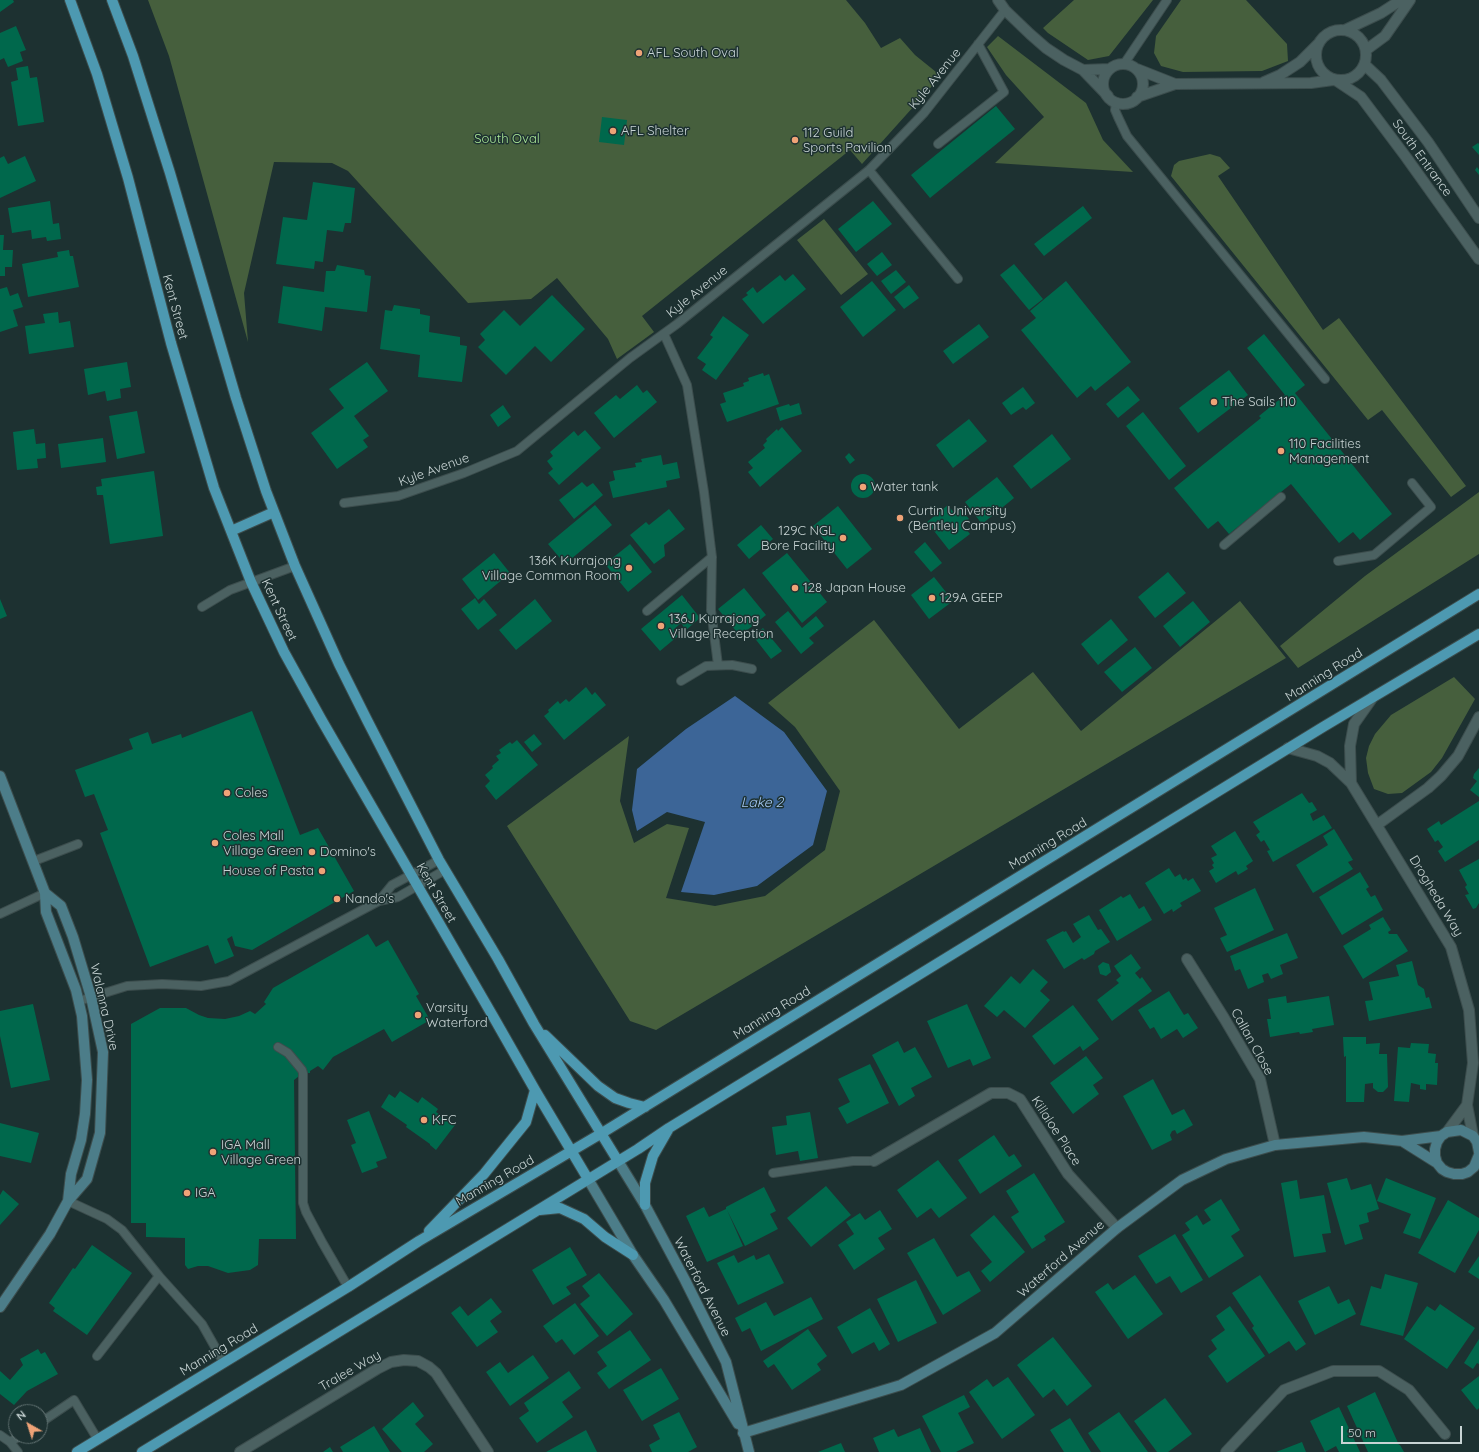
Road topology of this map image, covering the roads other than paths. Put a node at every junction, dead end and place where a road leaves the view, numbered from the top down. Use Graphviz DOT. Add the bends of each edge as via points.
graph roads {
  1 [pos="70,0"];
  2 [pos="112,0"];
  3 [pos="998,0"];
  4 [pos="1167,0"];
  5 [pos="1400,0"];
  6 [pos="1410,0"];
  7 [pos="1005,10"];
  8 [pos="1345,30"];
  9 [pos="1319,43"];
  10 [pos="978,44"];
  11 [pos="1366,50"];
  12 [pos="1124,64"];
  13 [pos="1365,65"];
  14 [pos="1109,69"];
  15 [pos="1137,69"];
  16 [pos="1083,70"];
  17 [pos="1335,80"];
  18 [pos="1175,84"];
  19 [pos="1261,84"];
  20 [pos="1137,97"];
  21 [pos="1112,99"];
  22 [pos="938,144"];
  23 [pos="869,170"];
  24 [pos="1479,218"];
  25 [pos="1476,247"];
  26 [pos="1479,258"];
  27 [pos="958,279"];
  28 [pos="664,334"];
  29 [pos="1325,379"];
  30 [pos="1412,483"];
  31 [pos="1281,497"];
  32 [pos="344,503"];
  33 [pos="274,512"];
  34 [pos="231,532"];
  35 [pos="1224,545"];
  36 [pos="712,557"];
  37 [pos="1338,561"];
  38 [pos="295,566"];
  39 [pos="251,582"];
  40 [pos="1479,594"];
  41 [pos="202,607"];
  42 [pos="647,611"];
  43 [pos="1479,634"];
  44 [pos="718,665"];
  45 [pos="752,669"];
  46 [pos="681,681"];
  47 [pos="1373,697"];
  48 [pos="1479,717"];
  49 [pos="1288,748"];
  50 [pos="0,776"];
  51 [pos="1351,783"];
  52 [pos="1377,825"];
  53 [pos="78,844"];
  54 [pos="439,860"];
  55 [pos="34,861"];
  56 [pos="445,870"];
  57 [pos="411,875"];
  58 [pos="417,885"];
  59 [pos="45,893"];
  60 [pos="379,901"];
  61 [pos="0,914"];
  62 [pos="1187,959"];
  63 [pos="91,996"];
  64 [pos="79,1001"];
  65 [pos="534,1024"];
  66 [pos="278,1047"];
  67 [pos="535,1090"];
  68 [pos="1467,1105"];
  69 [pos="644,1106"];
  70 [pos="669,1128"];
  71 [pos="602,1133"];
  72 [pos="1444,1134"];
  73 [pos="1473,1136"];
  74 [pos="1402,1141"];
  75 [pos="1275,1145"];
  76 [pos="1479,1148"];
  77 [pos="571,1151"];
  78 [pos="1479,1154"];
  79 [pos="618,1161"];
  80 [pos="874,1161"];
  81 [pos="1437,1163"];
  82 [pos="1468,1172"];
  83 [pos="773,1173"];
  84 [pos="1479,1173"];
  85 [pos="588,1179"];
  86 [pos="68,1201"];
  87 [pos="645,1205"];
  88 [pos="536,1211"];
  89 [pos="1117,1228"];
  90 [pos="419,1241"];
  91 [pos="633,1255"];
  92 [pos="159,1276"];
  93 [pos="348,1287"];
  94 [pos="0,1307"];
  95 [pos="97,1356"];
  96 [pos="224,1363"];
  97 [pos="48,1418"];
  98 [pos="743,1433"];
  99 [pos="1445,1434"];
  100 [pos="98,1440"];
  101 [pos="12,1444"];
  102 [pos="18,1452"];
  103 [pos="77,1452"];
  104 [pos="142,1452"];
  105 [pos="240,1452"];
  106 [pos="488,1452"];
  107 [pos="749,1452"];
  108 [pos="1226,1452"];
  1 -- 34 [label="main road, Kent Street" via="97,74 128,178 182,381 214,488"];
  2 -- 33 [label="main road, Kent Street" via="133,56 238,406"];
  3 -- 7 [label="street"];
  4 -- 12 [label="lane"];
  5 -- 8 [label="street" via="1381,13"];
  6 -- 11 [label="street" via="1385,36"];
  7 -- 10 [label="lane, Kyle Avenue"];
  7 -- 16 [label="street" via="1046,48"];
  8 -- 9 [label="street" via="1330,33"];
  8 -- 11 [label="street" via="1359,37"];
  9 -- 17 [label="street" via="1316,50 1318,65 1321,71"];
  9 -- 19 [label="street" via="1300,62"];
  10 -- 22 [label="lane" via="1004,92"];
  10 -- 23 [label="lane, Kyle Avenue" via="924,113"];
  11 -- 13 [label="street"];
  12 -- 14 [label="street"];
  12 -- 15 [label="street"];
  13 -- 17 [label="street" via="1354,78"];
  13 -- 24 [label="street, South Entrance" via="1381,80 1428,142"];
  14 -- 16 [label="street"];
  14 -- 21 [label="street" via="1103,85"];
  15 -- 18 [label="street"];
  15 -- 20 [label="street" via="1142,80 1141,92"];
  16 -- 21 [label="street"];
  17 -- 19 [label="street"];
  17 -- 25 [label="street, South Entrance" via="1361,97"];
  18 -- 19 [label="street"];
  18 -- 20 [label="street"];
  20 -- 21 [label="street" via="1124,103"];
  21 -- 29 [label="lane" via="1127,136"];
  23 -- 27 [label="lane"];
  23 -- 28 [label="lane, Kyle Avenue"];
  25 -- 26 [label="street, South Entrance"];
  28 -- 32 [label="lane, Kyle Avenue" via="630,358 517,451 398,496"];
  28 -- 36 [label="lane" via="687,385"];
  30 -- 37 [label="lane" via="1431,507 1374,555"];
  31 -- 35 [label="lane"];
  33 -- 34 [label="main road"];
  33 -- 38 [label="main road, Kent Street"];
  34 -- 39 [label="main road, Kent Street"];
  36 -- 42 [label="lane"];
  36 -- 44 [label="lane" via="712,610"];
  38 -- 39 [label="lane"];
  38 -- 54 [label="main road, Kent Street" via="366,720"];
  39 -- 41 [label="lane" via="230,590"];
  39 -- 57 [label="main road, Kent Street" via="284,652"];
  40 -- 69 [label="main road, Manning Road"];
  43 -- 47 [label="main road"];
  44 -- 45 [label="lane"];
  44 -- 46 [label="lane" via="706,666"];
  47 -- 49 [label="main road"];
  47 -- 51 [label="street" via="1354,724 1350,746"];
  48 -- 52 [label="street" via="1458,756 1441,776"];
  49 -- 51 [label="street, Drogheda Way" via="1317,756 1330,763"];
  49 -- 70 [label="main road"];
  50 -- 55 [label="street, Walanna Drive"];
  51 -- 52 [label="street, Drogheda Way"];
  52 -- 68 [label="street, Drogheda Way" via="1451,947 1469,1010 1473,1062"];
  53 -- 55 [label="lane"];
  54 -- 56 [label="main road, Kent Street"];
  54 -- 57 [label="lane"];
  55 -- 59 [label="street, Walanna Drive"];
  56 -- 58 [label="lane"];
  56 -- 65 [label="main road, Kent Street"];
  57 -- 58 [label="main road, Kent Street"];
  57 -- 60 [label="lane" via="392,885"];
  58 -- 60 [label="lane" via="398,897"];
  58 -- 67 [label="main road, Kent Street"];
  59 -- 61 [label="lane"];
  59 -- 63 [label="street, Walanna Drive" via="61,906"];
  59 -- 64 [label="street, Walanna Drive" via="46,912"];
  60 -- 63 [label="lane" via="229,981 201,986 127,986"];
  62 -- 75 [label="street, Callan Close" via="1260,1079"];
  63 -- 64 [label="lane"];
  63 -- 86 [label="street, Walanna Drive" via="103,1052 100,1133 87,1179"];
  64 -- 86 [label="street, Walanna Drive" via="87,1080 81,1140 71,1174"];
  65 -- 69 [label="main road" via="598,1086 615,1098"];
  65 -- 71 [label="main road, Kent Street"];
  66 -- 93 [label="lane" via="288,1053 302,1070 303,1203"];
  67 -- 77 [label="main road, Kent Street"];
  67 -- 90 [label="main road" via="526,1122 484,1174"];
  68 -- 72 [label="street, Drogheda Way"];
  68 -- 73 [label="street, Drogheda Way"];
  69 -- 71 [label="main road, Manning Road"];
  70 -- 79 [label="main road"];
  70 -- 87 [label="main road" via="653,1156 645,1183"];
  71 -- 77 [label="main road, Manning Road"];
  71 -- 79 [label="main road, Kent Street"];
  72 -- 73 [label="street" via="1461,1130"];
  72 -- 74 [label="street, Waterford Avenue"];
  72 -- 81 [label="street" via="1435,1149"];
  73 -- 76 [label="street"];
  74 -- 75 [label="street, Waterford Avenue" via="1364,1137"];
  74 -- 81 [label="street, Waterford Avenue"];
  75 -- 89 [label="street, Waterford Avenue" via="1226,1159 1182,1180"];
  76 -- 78 [label="street"];
  77 -- 85 [label="main road, Kent Street"];
  77 -- 90 [label="main road, Manning Road"];
  78 -- 82 [label="street" via="1474,1167"];
  79 -- 85 [label="main road"];
  79 -- 87 [label="street, Waterford Avenue"];
  80 -- 83 [label="lane"];
  80 -- 89 [label="street, Killaloe Place" via="991,1093 1008,1093 1020,1099 1068,1174"];
  81 -- 82 [label="street" via="1447,1172"];
  82 -- 84 [label="street"];
  85 -- 88 [label="main road"];
  85 -- 91 [label="street, Waterford Avenue"];
  86 -- 92 [label="lane" via="107,1218 122,1230"];
  86 -- 94 [label="street, Walanna Drive" via="50,1234"];
  87 -- 98 [label="street, Waterford Avenue" via="726,1362"];
  88 -- 91 [label="main road" via="560,1208 584,1219 605,1237"];
  88 -- 104 [label="main road"];
  89 -- 98 [label="street, Waterford Avenue" via="995,1333 901,1385"];
  90 -- 93 [label="main road, Manning Road"];
  91 -- 98 [label="street, Waterford Avenue" via="664,1300"];
  92 -- 95 [label="lane"];
  92 -- 96 [label="lane" via="202,1324"];
  93 -- 96 [label="main road, Manning Road"];
  96 -- 100 [label="main road, Manning Road"];
  97 -- 100 [label="lane" via="74,1400"];
  98 -- 107 [label="street, Waterford Avenue"];
  99 -- 108 [label="street" via="1409,1390 1379,1371 1333,1371 1284,1390"];
  100 -- 103 [label="main road, Manning Road"];
  101 -- 102 [label="lane"];
  105 -- 106 [label="street, Tralee Way" via="377,1369 391,1362 404,1360 418,1361 436,1373"];
}
